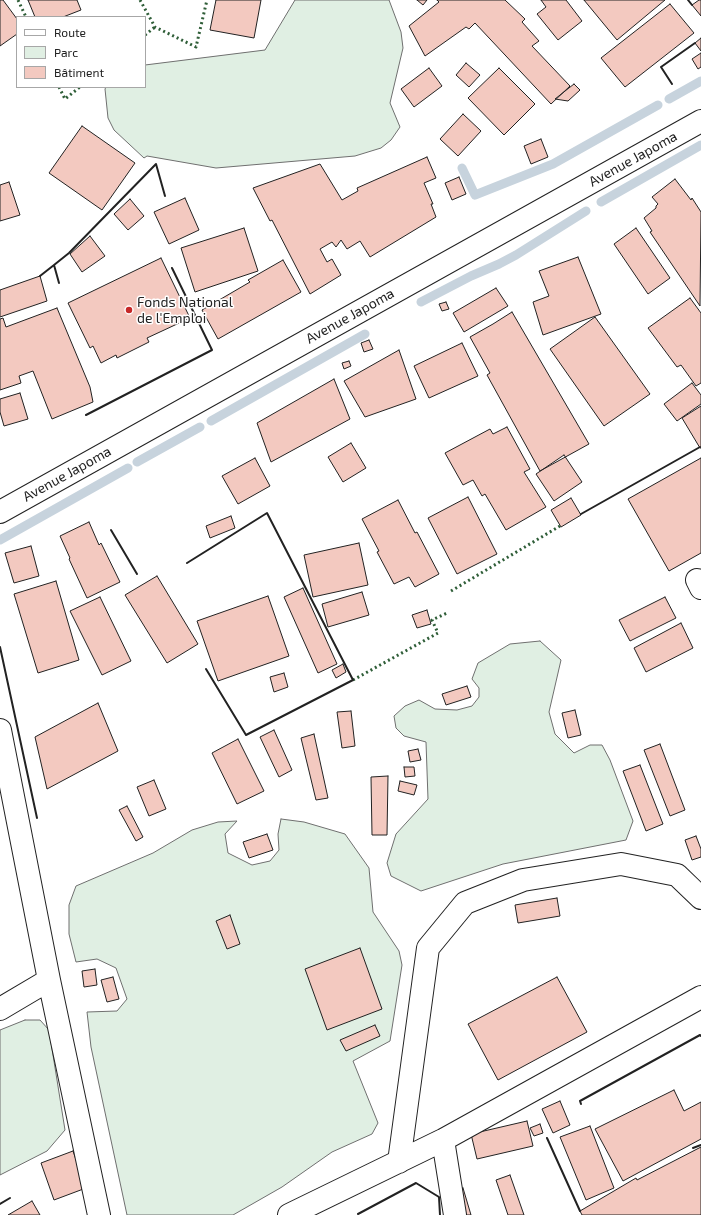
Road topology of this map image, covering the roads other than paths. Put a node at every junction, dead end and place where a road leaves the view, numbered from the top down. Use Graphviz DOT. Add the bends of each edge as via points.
graph roads {
  1 [pos="701,121"];
  2 [pos="0,512"];
  3 [pos="0,730"];
  4 [pos="701,898"];
  5 [pos="49,980"];
  6 [pos="701,997"];
  7 [pos="0,1009"];
  8 [pos="444,1140"];
  9 [pos="399,1162"];
  10 [pos="99,1215"];
  11 [pos="289,1215"];
  12 [pos="455,1215"];
  1 -- 2 [label="street, Avenue Japoma"];
  3 -- 5 [label="street"];
  4 -- 9 [label="street" via="677,875 621,864 523,880 465,903 428,948"];
  5 -- 7 [label="street"];
  5 -- 10 [label="street"];
  6 -- 8 [label="street"];
  8 -- 9 [label="street"];
  8 -- 12 [label="street"];
  9 -- 11 [label="street"];
}
